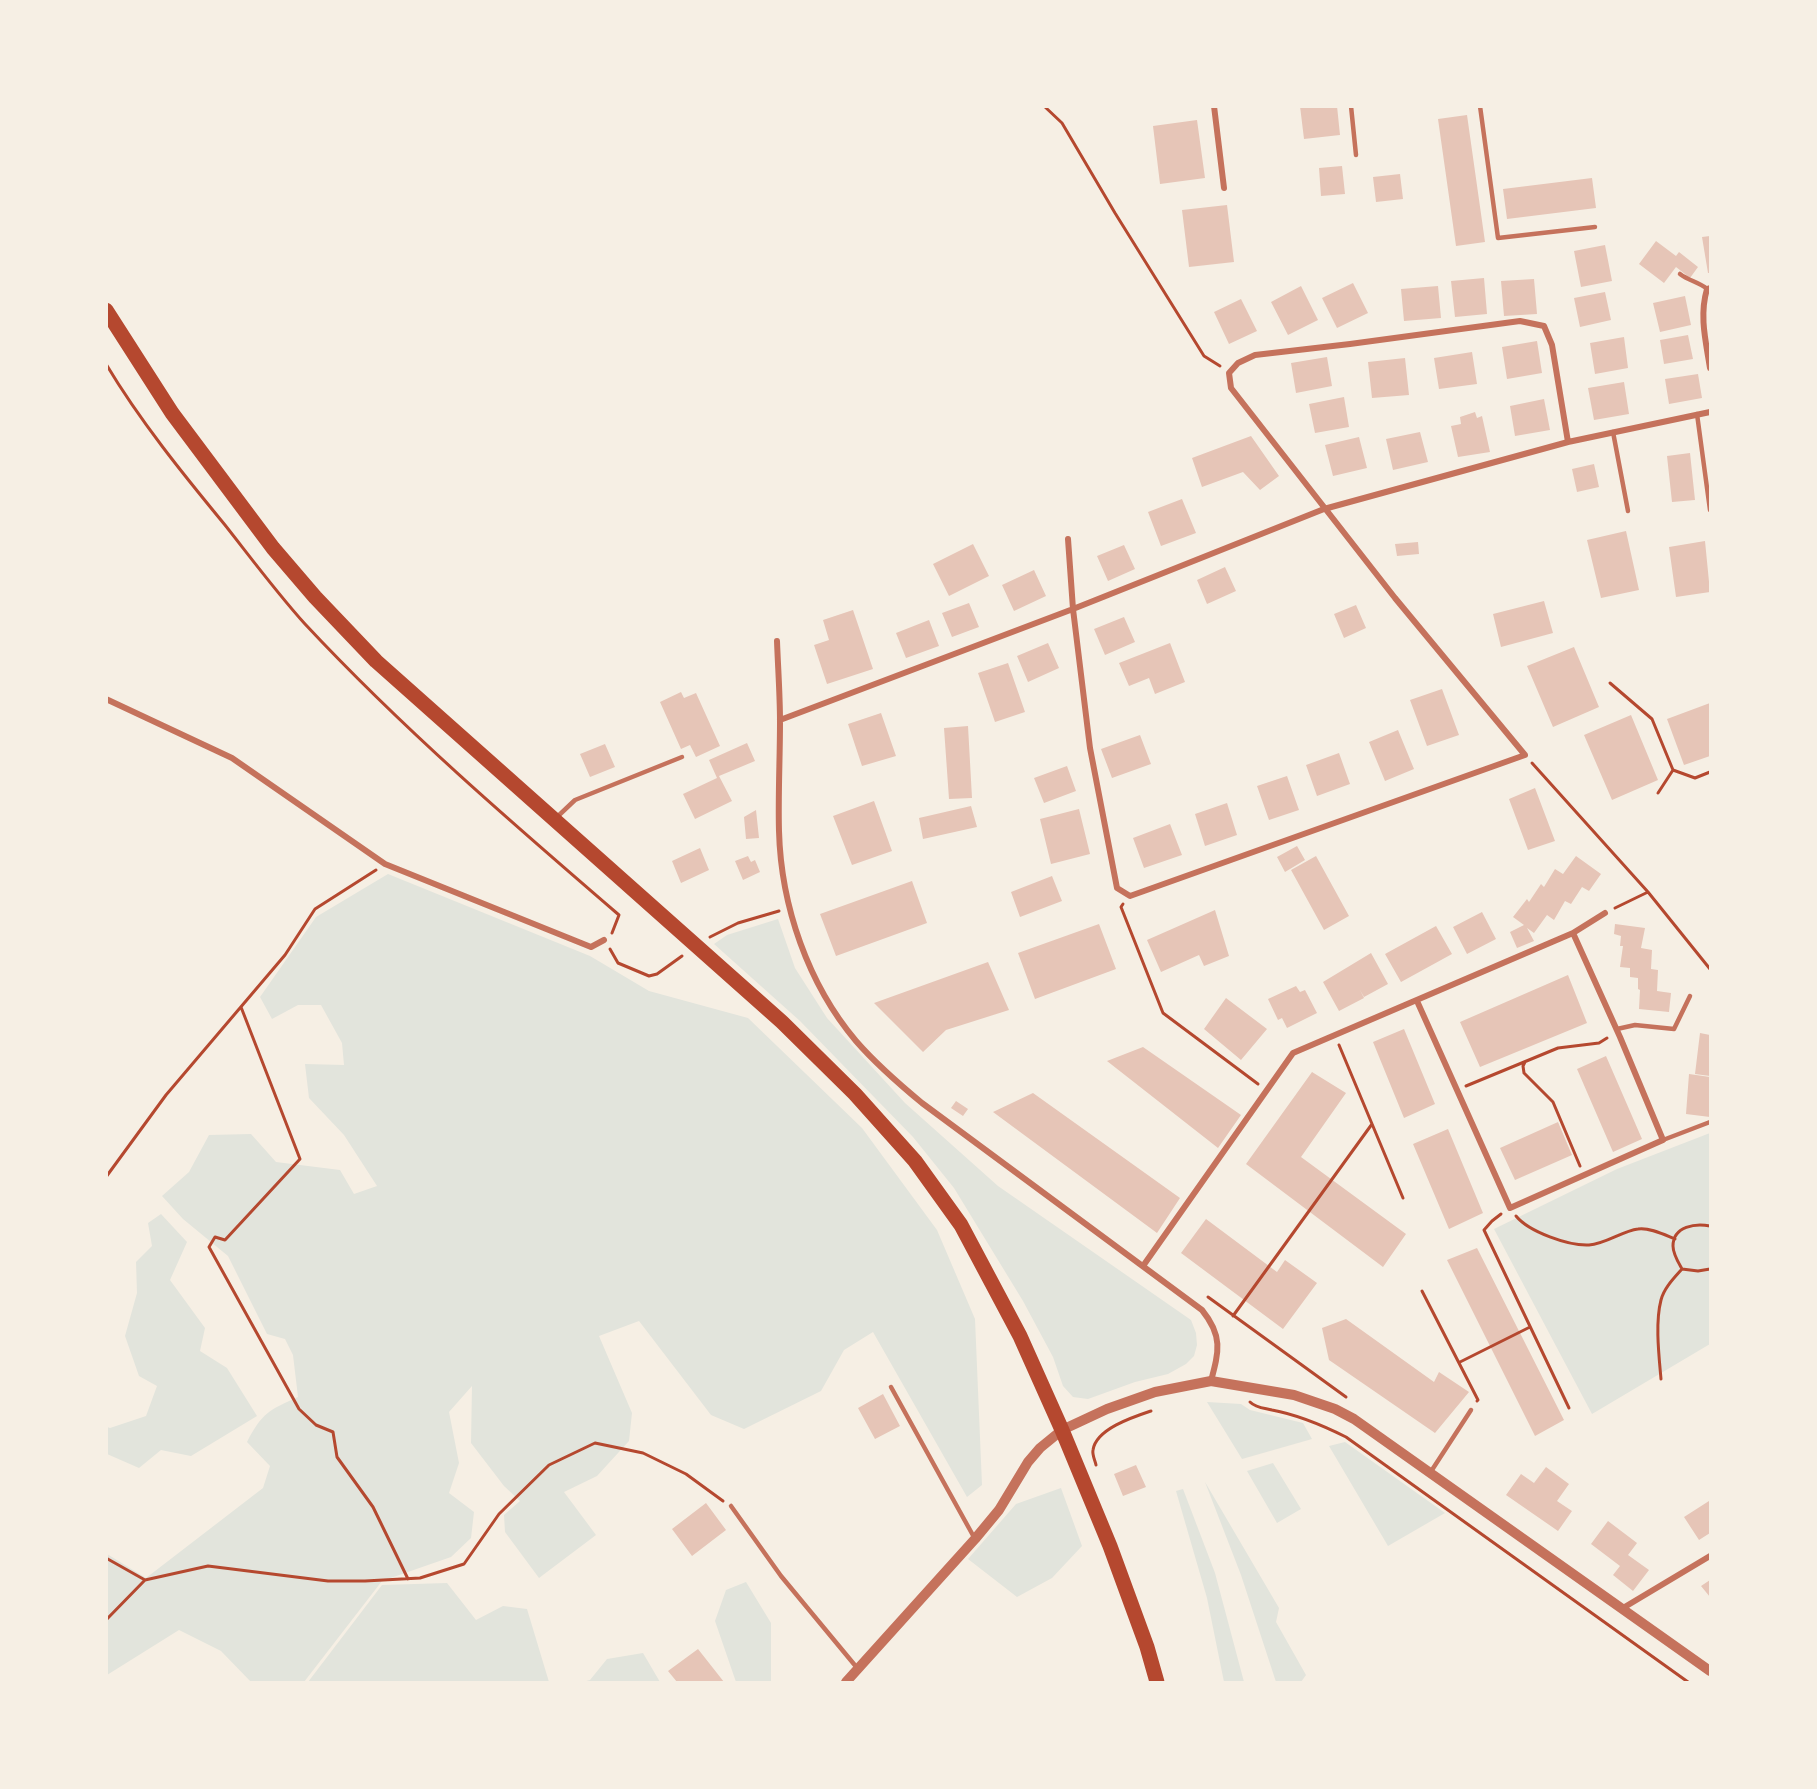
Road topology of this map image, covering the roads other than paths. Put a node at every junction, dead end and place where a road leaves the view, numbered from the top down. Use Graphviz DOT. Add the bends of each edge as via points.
graph roads {
  1 [pos="1215,106"];
  2 [pos="1350,106"];
  3 [pos="1480,106"];
  4 [pos="1356,155"];
  5 [pos="1224,188"];
  6 [pos="1595,227"];
  7 [pos="1680,274"];
  8 [pos="1709,289"];
  9 [pos="106,310"];
  10 [pos="1710,368"];
  11 [pos="1710,412"];
  12 [pos="1697,414"];
  13 [pos="1613,432"];
  14 [pos="1568,442"];
  15 [pos="1324,509"];
  16 [pos="1710,510"];
  17 [pos="1628,512"];
  18 [pos="1068,538"];
  19 [pos="1073,609"];
  20 [pos="777,641"];
  21 [pos="106,699"];
  22 [pos="780,720"];
  23 [pos="682,758"];
  24 [pos="553,820"];
  25 [pos="1605,913"];
  26 [pos="1574,933"];
  27 [pos="604,940"];
  28 [pos="1690,996"];
  29 [pos="1417,1001"];
  30 [pos="1617,1029"];
  31 [pos="1710,1122"];
  32 [pos="1663,1140"];
  33 [pos="1143,1266"];
  34 [pos="1211,1381"];
  35 [pos="891,1387"];
  36 [pos="1471,1410"];
  37 [pos="1062,1430"];
  38 [pos="1430,1473"];
  39 [pos="731,1506"];
  40 [pos="975,1539"];
  41 [pos="1710,1556"];
  42 [pos="1623,1608"];
  43 [pos="858,1669"];
  44 [pos="1710,1671"];
  45 [pos="846,1683"];
  46 [pos="1157,1683"];
  1 -- 5 [label="street"];
  2 -- 4 [label="lane"];
  3 -- 6 [label="lane" via="1498,238"];
  7 -- 8 [label="lane"];
  8 -- 10 [label="street" via="1703,302 1703,321"];
  9 -- 24 [label="main road" via="172,413 273,548 315,597 376,661"];
  11 -- 12 [label="street"];
  12 -- 13 [label="street"];
  12 -- 16 [label="lane"];
  13 -- 14 [label="street"];
  13 -- 17 [label="lane"];
  14 -- 15 [label="street"];
  14 -- 15 [label="street" via="1552,345 1544,326 1520,321 1255,355 1238,363 1229,373 1231,388"];
  15 -- 19 [label="street"];
  15 -- 19 [label="street" via="1525,755 1131,896 1117,888 1090,748"];
  18 -- 19 [label="street"];
  19 -- 22 [label="street"];
  20 -- 22 [label="street"];
  21 -- 27 [label="street" via="232,758 386,864 591,947"];
  22 -- 33 [label="street" via="782,867 804,953 831,1006 886,1073"];
  23 -- 24 [label="lane" via="575,800"];
  24 -- 37 [label="main road" via="782,1022 915,1161 961,1225 1020,1336"];
  25 -- 26 [label="street"];
  26 -- 29 [label="street"];
  26 -- 30 [label="street"];
  28 -- 30 [label="lane" via="1674,1029 1635,1025"];
  29 -- 32 [label="street" via="1510,1208"];
  29 -- 33 [label="street" via="1293,1053"];
  30 -- 32 [label="street"];
  31 -- 32 [label="lane"];
  33 -- 34 [label="street" via="1202,1310 1213,1324 1218,1338"];
  34 -- 37 [label="street" via="1155,1392"];
  34 -- 38 [label="street" via="1294,1395 1335,1409"];
  35 -- 40 [label="lane"];
  36 -- 38 [label="lane"];
  37 -- 40 [label="street" via="1028,1462 999,1510"];
  37 -- 46 [label="main road" via="1117,1563"];
  38 -- 42 [label="street"];
  39 -- 43 [label="lane" via="781,1576"];
  40 -- 43 [label="street"];
  41 -- 42 [label="street"];
  42 -- 44 [label="street"];
  43 -- 45 [label="street"];
}
